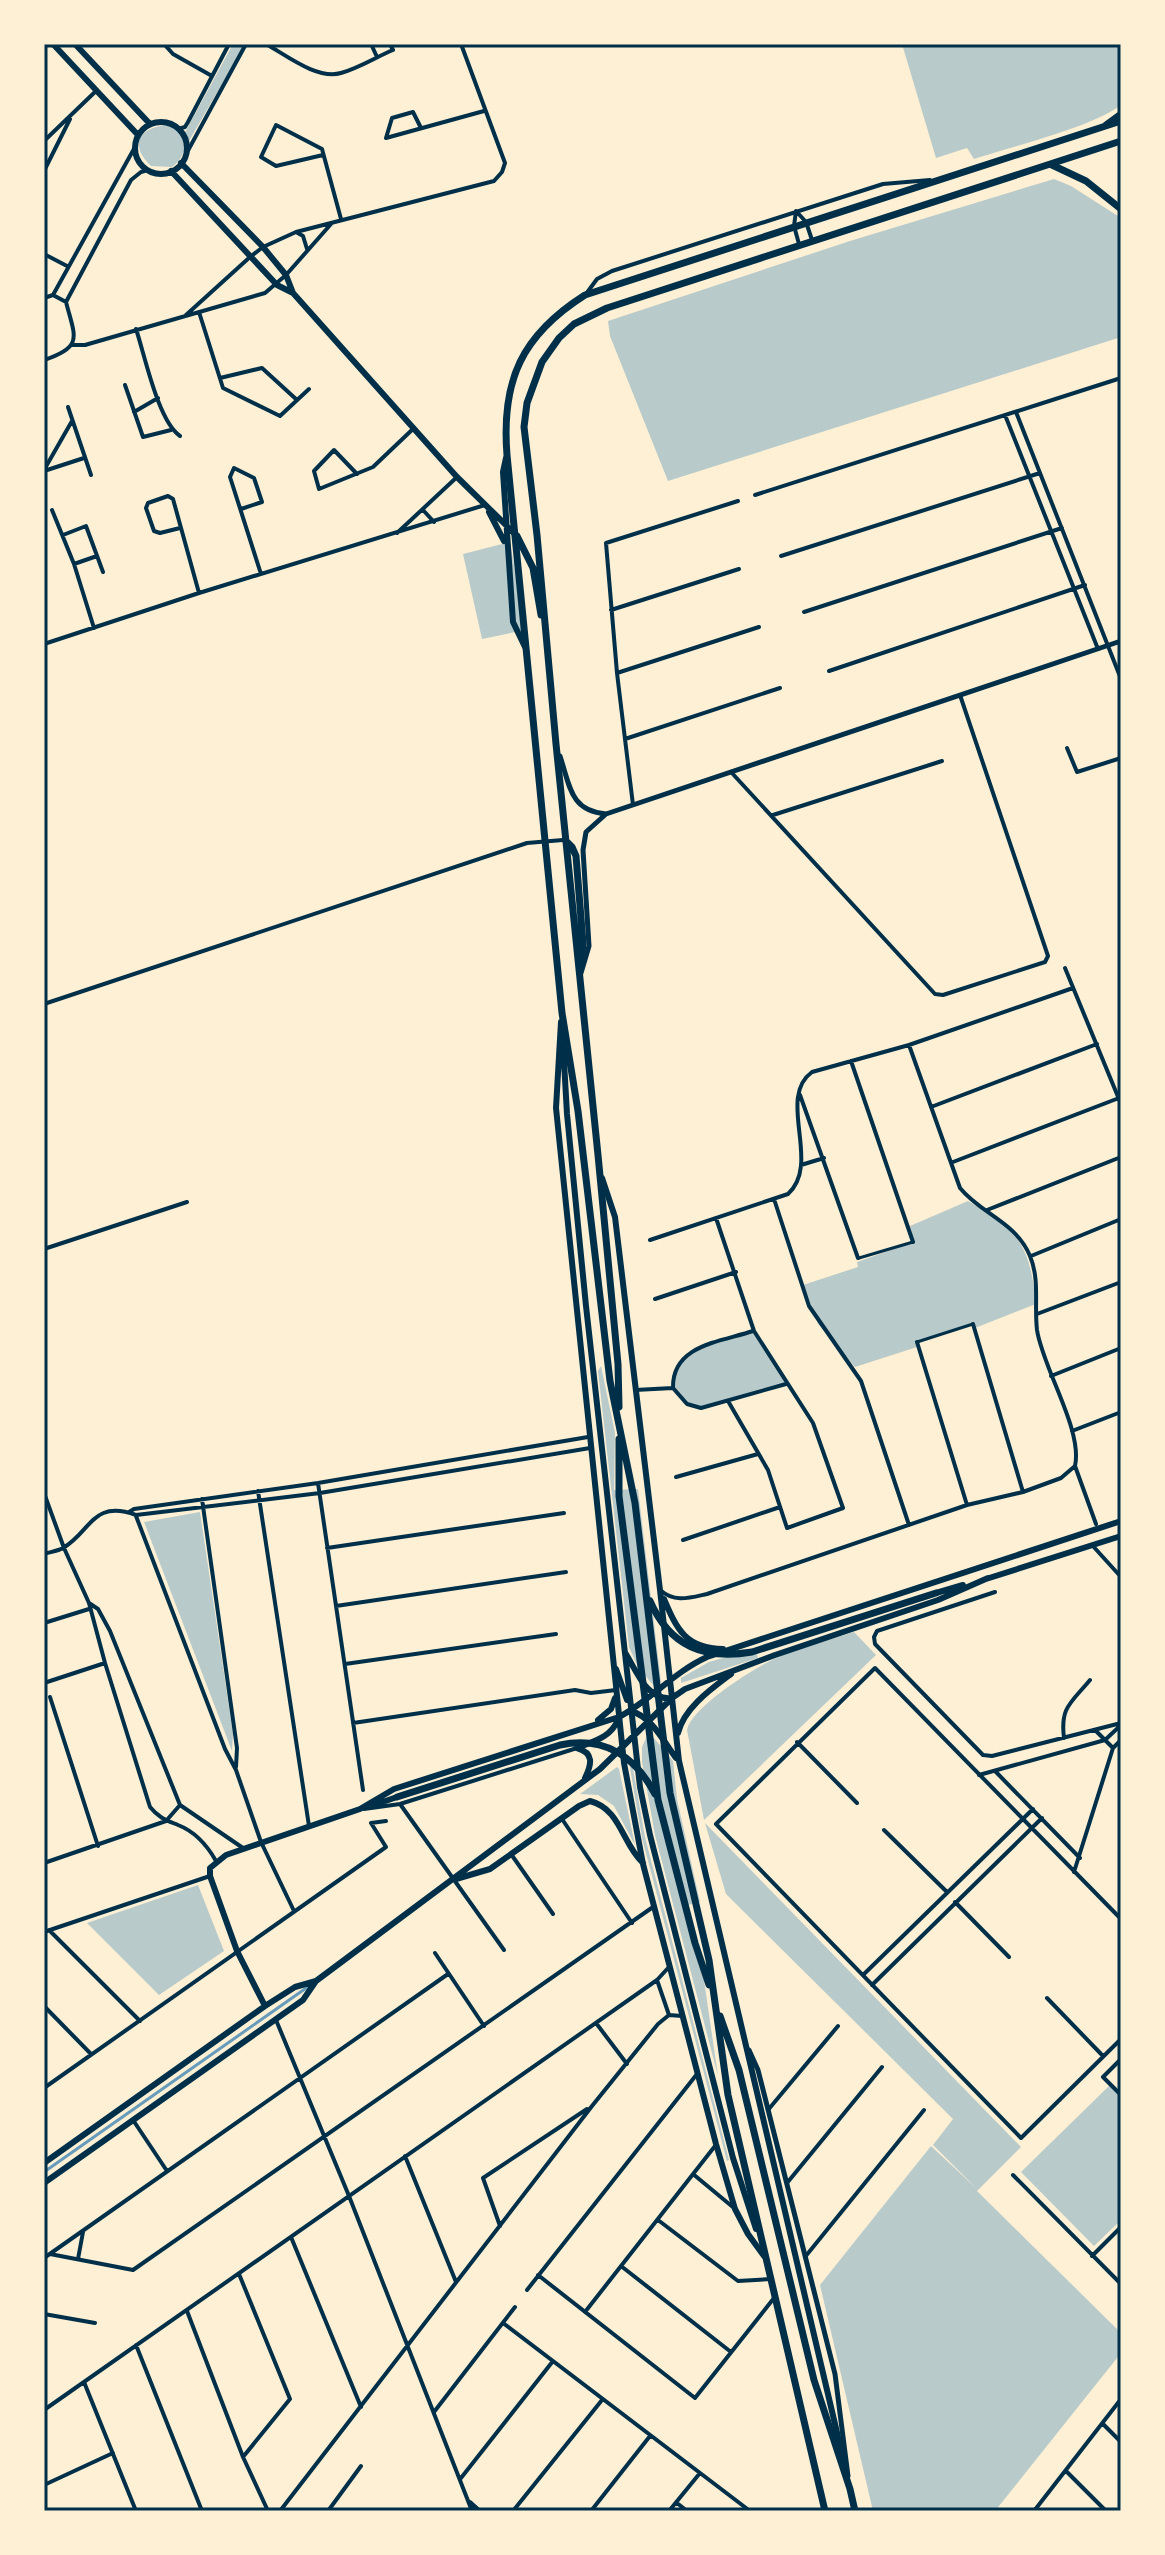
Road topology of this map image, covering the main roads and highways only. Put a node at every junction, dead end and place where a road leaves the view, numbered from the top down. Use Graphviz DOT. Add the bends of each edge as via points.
graph roads {
  1 [pos="53,44"];
  2 [pos="75,44"];
  3 [pos="1121,114"];
  4 [pos="1121,121"];
  5 [pos="150,124"];
  6 [pos="1106,125"];
  7 [pos="138,135"];
  8 [pos="1121,141"];
  9 [pos="183,160"];
  10 [pos="1052,165"];
  11 [pos="171,171"];
  12 [pos="1121,209"];
  13 [pos="293,293"];
  14 [pos="507,455"];
  15 [pos="504,499"];
  16 [pos="485,505"];
  17 [pos="505,525"];
  18 [pos="515,534"];
  19 [pos="507,547"];
  20 [pos="545,629"];
  21 [pos="527,653"];
  22 [pos="562,1013"];
  23 [pos="599,1170"];
  24 [pos="592,1467"];
  25 [pos="606,1498"];
  26 [pos="1121,1521"];
  27 [pos="1121,1536"];
  28 [pos="988,1578"];
  29 [pos="660,1590"];
  30 [pos="646,1591"];
  31 [pos="936,1593"];
  32 [pos="731,1649"];
  33 [pos="624,1651"];
  34 [pos="612,1659"];
  35 [pos="735,1671"];
  36 [pos="670,1679"];
  37 [pos="616,1690"];
  38 [pos="652,1694"];
  39 [pos="672,1698"];
  40 [pos="631,1711"];
  41 [pos="619,1717"];
  42 [pos="648,1721"];
  43 [pos="588,1726"];
  44 [pos="633,1737"];
  45 [pos="677,1741"];
  46 [pos="622,1750"];
  47 [pos="679,1761"];
  48 [pos="582,1783"];
  49 [pos="658,1800"];
  50 [pos="398,1801"];
  51 [pos="360,1809"];
  52 [pos="643,1864"];
  53 [pos="453,1880"];
  54 [pos="316,1981"];
  55 [pos="265,2006"];
  56 [pos="44,2163"];
  57 [pos="44,2183"];
  58 [pos="766,2259"];
  59 [pos="850,2489"];
  60 [pos="825,2511"];
  61 [pos="855,2511"];
  1 -- 7 [label="main road"];
  2 -- 5 [label="main road"];
  3 -- 6 [label="main road"];
  4 -- 6 [label="main road"];
  5 -- 7 [label="main road"];
  5 -- 9 [label="main road" via="162,122 178,129 186,141"];
  6 -- 14 [label="main road" via="585,295 546,324 521,361 507,398"];
  7 -- 11 [label="main road" via="139,162 148,170"];
  8 -- 10 [label="main road"];
  9 -- 11 [label="main road"];
  9 -- 13 [label="main road" via="263,247"];
  10 -- 12 [label="main road" via="1086,181"];
  10 -- 20 [label="main road" via="607,308 574,324 542,362 524,427"];
  11 -- 13 [label="main road" via="277,285"];
  13 -- 16 [label="main road"];
  14 -- 15 [label="main road"];
  14 -- 18 [label="main road"];
  15 -- 16 [label="main road"];
  15 -- 17 [label="main road"];
  16 -- 17 [label="main road"];
  16 -- 19 [label="main road"];
  17 -- 18 [label="main road"];
  17 -- 19 [label="main road"];
  18 -- 20 [label="main road" via="533,568"];
  18 -- 21 [label="main road"];
  19 -- 21 [label="main road" via="513,622"];
  20 -- 23 [label="main road" via="565,840 576,856 583,943 579,978"];
  21 -- 22 [label="main road"];
  22 -- 24 [label="main road" via="556,1108"];
  22 -- 25 [label="main road" via="567,1114"];
  22 -- 30 [label="main road" via="608,1372 635,1503"];
  23 -- 29 [label="main road" via="615,1217"];
  23 -- 49 [label="main road" via="619,1377 619,1496"];
  24 -- 25 [label="main road"];
  24 -- 34 [label="main road"];
  25 -- 33 [label="main road"];
  26 -- 32 [label="main road"];
  27 -- 28 [label="main road"];
  28 -- 31 [label="main road"];
  28 -- 35 [label="main road"];
  29 -- 32 [label="main road" via="680,1633 699,1645"];
  29 -- 36 [label="main road"];
  30 -- 31 [label="main road" via="676,1638 701,1652 732,1656"];
  30 -- 58 [label="main road" via="670,1793 709,1960 724,2075"];
  32 -- 36 [label="main road"];
  33 -- 38 [label="main road"];
  33 -- 40 [label="main road"];
  34 -- 37 [label="main road"];
  34 -- 40 [label="main road"];
  35 -- 39 [label="main road"];
  35 -- 45 [label="main road" via="683,1719"];
  36 -- 38 [label="main road"];
  36 -- 39 [label="main road"];
  37 -- 41 [label="main road"];
  37 -- 43 [label="main road" via="611,1709"];
  38 -- 39 [label="main road"];
  38 -- 40 [label="main road"];
  39 -- 42 [label="main road"];
  39 -- 45 [label="main road"];
  40 -- 41 [label="main road"];
  40 -- 42 [label="main road"];
  40 -- 44 [label="main road"];
  41 -- 43 [label="main road"];
  41 -- 46 [label="main road"];
  41 -- 48 [label="main road" via="604,1738 577,1748 587,1752 591,1763"];
  42 -- 44 [label="main road"];
  42 -- 47 [label="main road"];
  43 -- 51 [label="main road" via="394,1789"];
  44 -- 46 [label="main road"];
  44 -- 58 [label="main road" via="650,1835 733,2158"];
  45 -- 47 [label="main road"];
  46 -- 48 [label="main road"];
  46 -- 52 [label="main road"];
  47 -- 59 [label="main road"];
  48 -- 53 [label="main road"];
  49 -- 50 [label="main road" via="626,1756 586,1742 560,1745"];
  49 -- 59 [label="main road" via="698,1956 739,2070 814,2380"];
  50 -- 51 [label="main road"];
  51 -- 55 [label="main road" via="243,1848 210,1868 237,1951"];
  52 -- 53 [label="main road" via="613,1815 585,1802 490,1869"];
  52 -- 58 [label="main road" via="735,2209"];
  53 -- 54 [label="main road"];
  54 -- 55 [label="main road"];
  54 -- 57 [label="main road" via="303,2000"];
  55 -- 56 [label="main road"];
  58 -- 60 [label="main road"];
  59 -- 61 [label="main road"];
}
